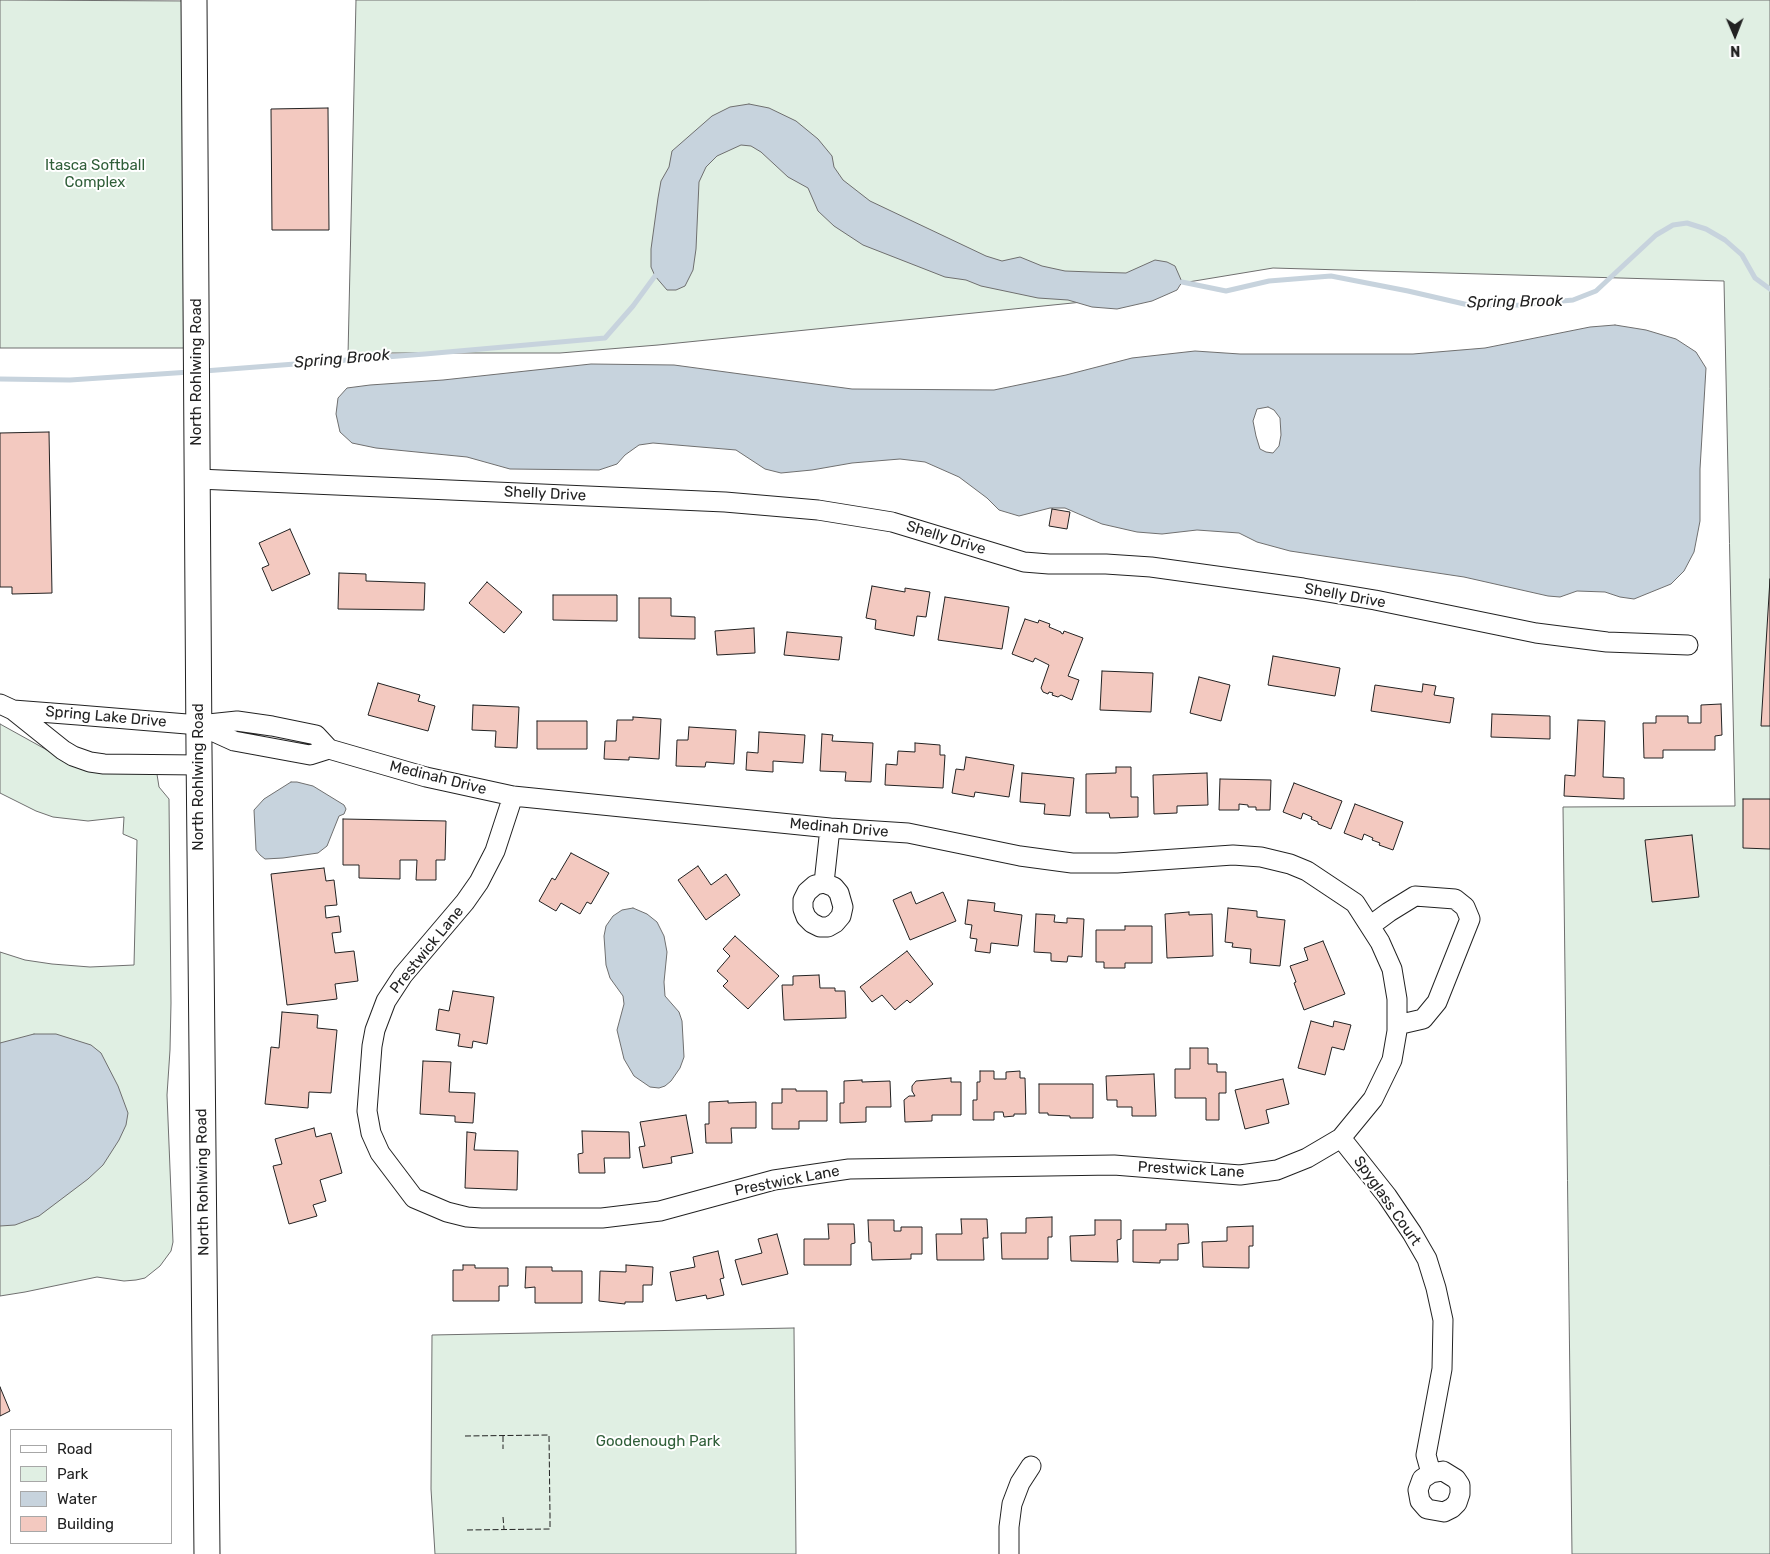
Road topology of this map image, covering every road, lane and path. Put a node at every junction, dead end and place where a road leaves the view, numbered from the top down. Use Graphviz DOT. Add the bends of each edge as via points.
graph roads {
  1 [pos="194,0"];
  2 [pos="198,479"];
  3 [pos="1688,645"];
  4 [pos="6,707"];
  5 [pos="199,725"];
  6 [pos="199,765"];
  7 [pos="513,796"];
  8 [pos="830,828"];
  9 [pos="824,883"];
  10 [pos="1344,896"];
  11 [pos="1370,926"];
  12 [pos="1397,1025"];
  13 [pos="1341,1138"];
  14 [pos="1031,1466"];
  15 [pos="1431,1473"];
  16 [pos="207,1554"];
  17 [pos="1009,1554"];
  1 -- 2 [label="main road, North Rohlwing Road"];
  2 -- 3 [label="street, Shelly Drive" via="725,502 818,510 892,522 1024,562 1151,567 1348,596 1536,633 1607,642"];
  2 -- 5 [label="main road, North Rohlwing Road"];
  4 -- 5 [label="street, Spring Lake Drive"];
  4 -- 6 [label="street, Spring Lake Drive" via="63,750 90,762"];
  5 -- 6 [label="main road, North Rohlwing Road"];
  5 -- 7 [label="street, Medinah Drive" via="234,741 310,755 329,749 426,778"];
  6 -- 16 [label="main road, North Rohlwing Road"];
  7 -- 8 [label="street, Medinah Drive"];
  7 -- 13 [label="street, Prestwick Lane" via="495,851 479,882 390,994 382,1009 372,1046 367,1111 371,1133 380,1152 414,1198 447,1212 467,1218 602,1218 660,1211 774,1180 849,1169 1114,1164 1240,1175 1277,1170"];
  8 -- 9 [label="street"];
  8 -- 10 [label="street, Medinah Drive" via="908,833 1072,863 1261,856 1307,871"];
  10 -- 11 [label="street, Prestwick Lane" via="1354,903"];
  11 -- 12 [label="street, Prestwick Lane" via="1392,969"];
  11 -- 12 [label="street" via="1415,896 1455,899 1465,907 1470,919 1437,1002 1424,1019"];
  12 -- 13 [label="street, Prestwick Lane" via="1392,1060 1380,1087"];
  13 -- 15 [label="street, Spyglass Court" via="1412,1233 1427,1259 1436,1288 1443,1320 1443,1344 1439,1392 1426,1455"];
  14 -- 17 [label="street" via="1012,1504"];
}
